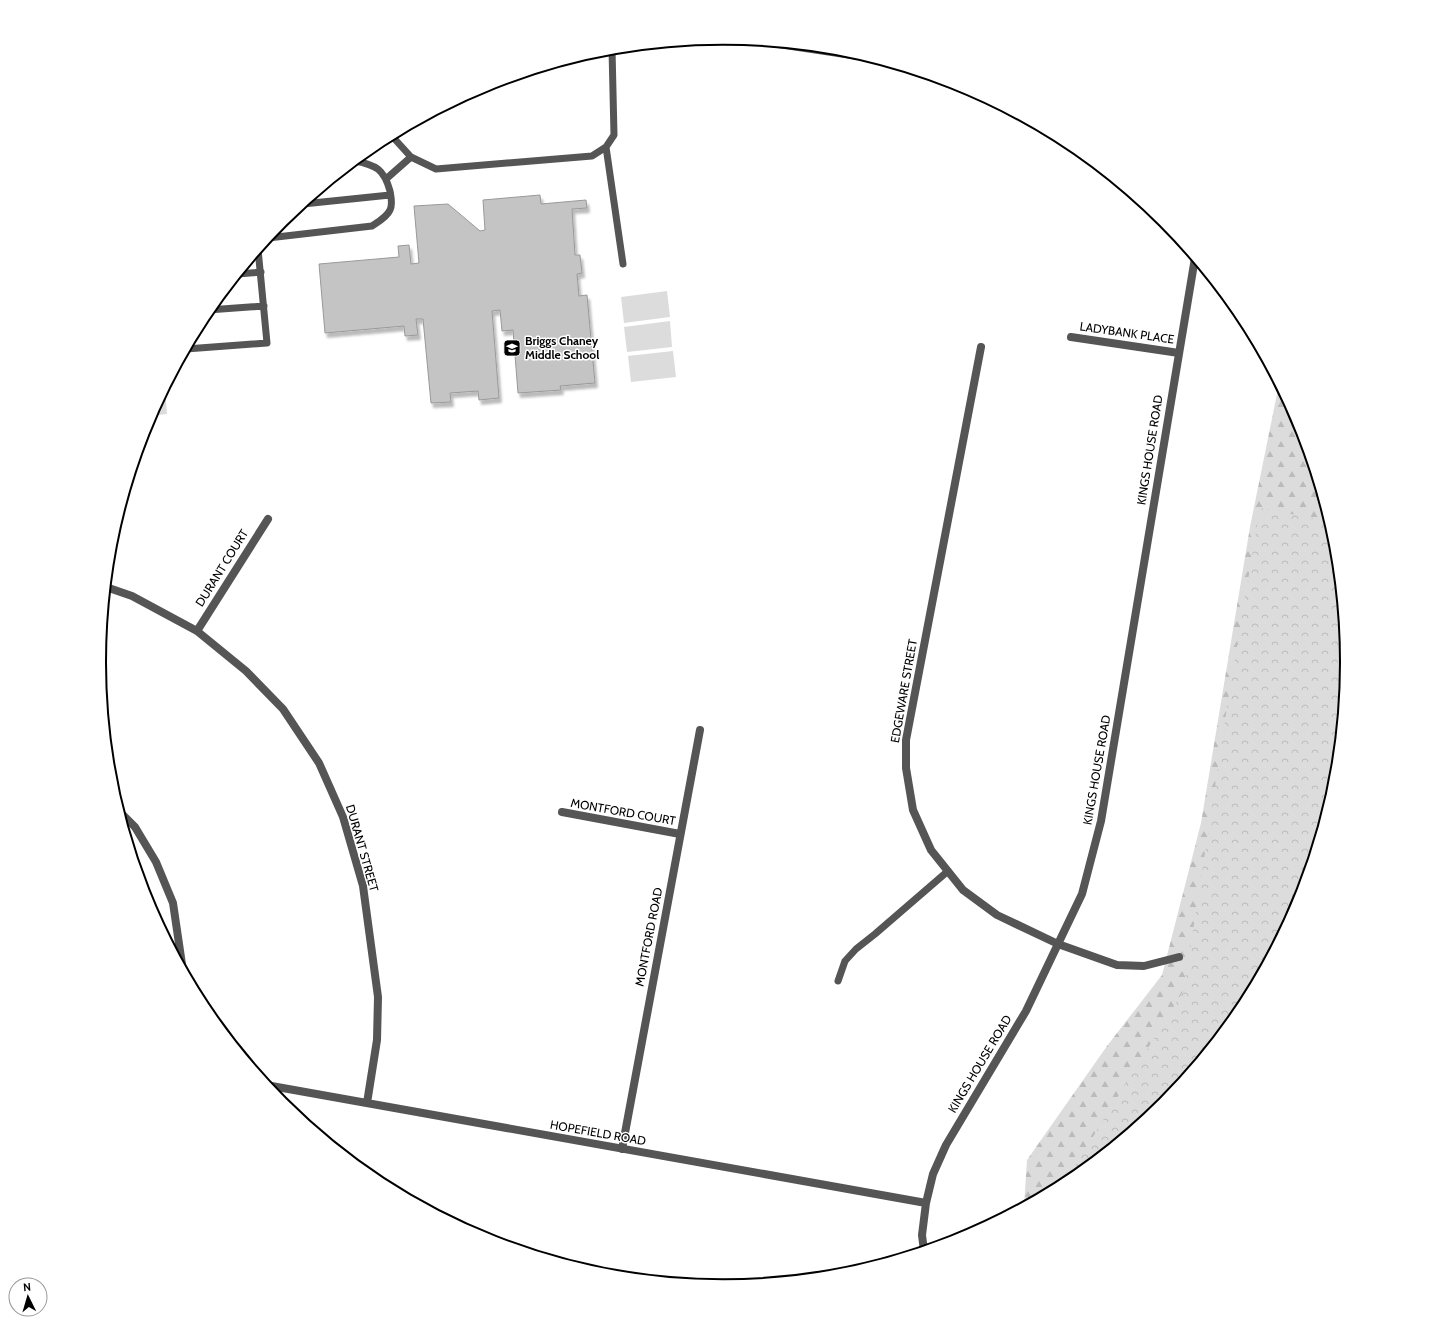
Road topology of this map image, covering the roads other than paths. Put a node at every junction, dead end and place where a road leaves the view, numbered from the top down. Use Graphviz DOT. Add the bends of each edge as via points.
graph roads {
  1 [pos="612,55"];
  2 [pos="395,140"];
  3 [pos="606,147"];
  4 [pos="411,157"];
  5 [pos="361,163"];
  6 [pos="386,179"];
  7 [pos="390,195"];
  8 [pos="310,203"];
  9 [pos="276,237"];
  10 [pos="259,255"];
  11 [pos="623,264"];
  12 [pos="1194,264"];
  13 [pos="261,272"];
  14 [pos="244,273"];
  15 [pos="264,306"];
  16 [pos="217,309"];
  17 [pos="1072,337"];
  18 [pos="981,347"];
  19 [pos="191,349"];
  20 [pos="1179,352"];
  21 [pos="268,518"];
  22 [pos="110,589"];
  23 [pos="197,631"];
  24 [pos="700,730"];
  25 [pos="562,812"];
  26 [pos="126,818"];
  27 [pos="680,834"];
  28 [pos="948,871"];
  29 [pos="1058,944"];
  30 [pos="1179,957"];
  31 [pos="181,958"];
  32 [pos="838,981"];
  33 [pos="274,1086"];
  34 [pos="367,1103"];
  35 [pos="622,1149"];
  36 [pos="926,1203"];
  37 [pos="923,1246"];
  1 -- 3 [label="lane" via="614,134"];
  2 -- 4 [label="lane"];
  3 -- 4 [label="lane" via="592,156 436,169"];
  3 -- 11 [label="lane"];
  4 -- 6 [label="lane"];
  5 -- 6 [label="lane" via="375,167"];
  6 -- 7 [label="lane"];
  7 -- 8 [label="lane"];
  7 -- 9 [label="lane" via="391,210 372,226"];
  10 -- 13 [label="lane"];
  12 -- 20 [label="street, KINGS HOUSE ROAD"];
  13 -- 14 [label="lane"];
  13 -- 15 [label="lane"];
  15 -- 16 [label="lane"];
  15 -- 19 [label="lane" via="267,343"];
  17 -- 20 [label="street, LADYBANK PLACE"];
  18 -- 28 [label="street, EDGEWARE STREET" via="906,740 906,768 913,810 931,850"];
  20 -- 29 [label="street, KINGS HOUSE ROAD" via="1101,822 1082,894"];
  21 -- 23 [label="street, DURANT COURT"];
  22 -- 23 [label="street, DURANT STREET" via="132,596"];
  23 -- 34 [label="street, DURANT STREET" via="246,671 284,709 319,763 343,817 363,886 378,997 377,1040"];
  24 -- 27 [label="street, MONTFORD ROAD"];
  25 -- 27 [label="street, MONTFORD COURT"];
  26 -- 31 [label="street" via="135,827 156,862 173,903"];
  27 -- 35 [label="street, MONTFORD ROAD"];
  28 -- 29 [label="street, EDGEWARE STREET" via="963,890 997,915"];
  28 -- 32 [label="lane" via="856,949 845,961"];
  29 -- 30 [label="street, EDGEWARE STREET" via="1117,966 1144,966"];
  29 -- 36 [label="street, KINGS HOUSE ROAD" via="1026,1011 946,1145 933,1174"];
  33 -- 34 [label="street, HOPEFIELD ROAD"];
  34 -- 35 [label="street, HOPEFIELD ROAD"];
  35 -- 36 [label="street, HOPEFIELD ROAD"];
  36 -- 37 [label="street, KINGS HOUSE ROAD" via="922,1235"];
}
